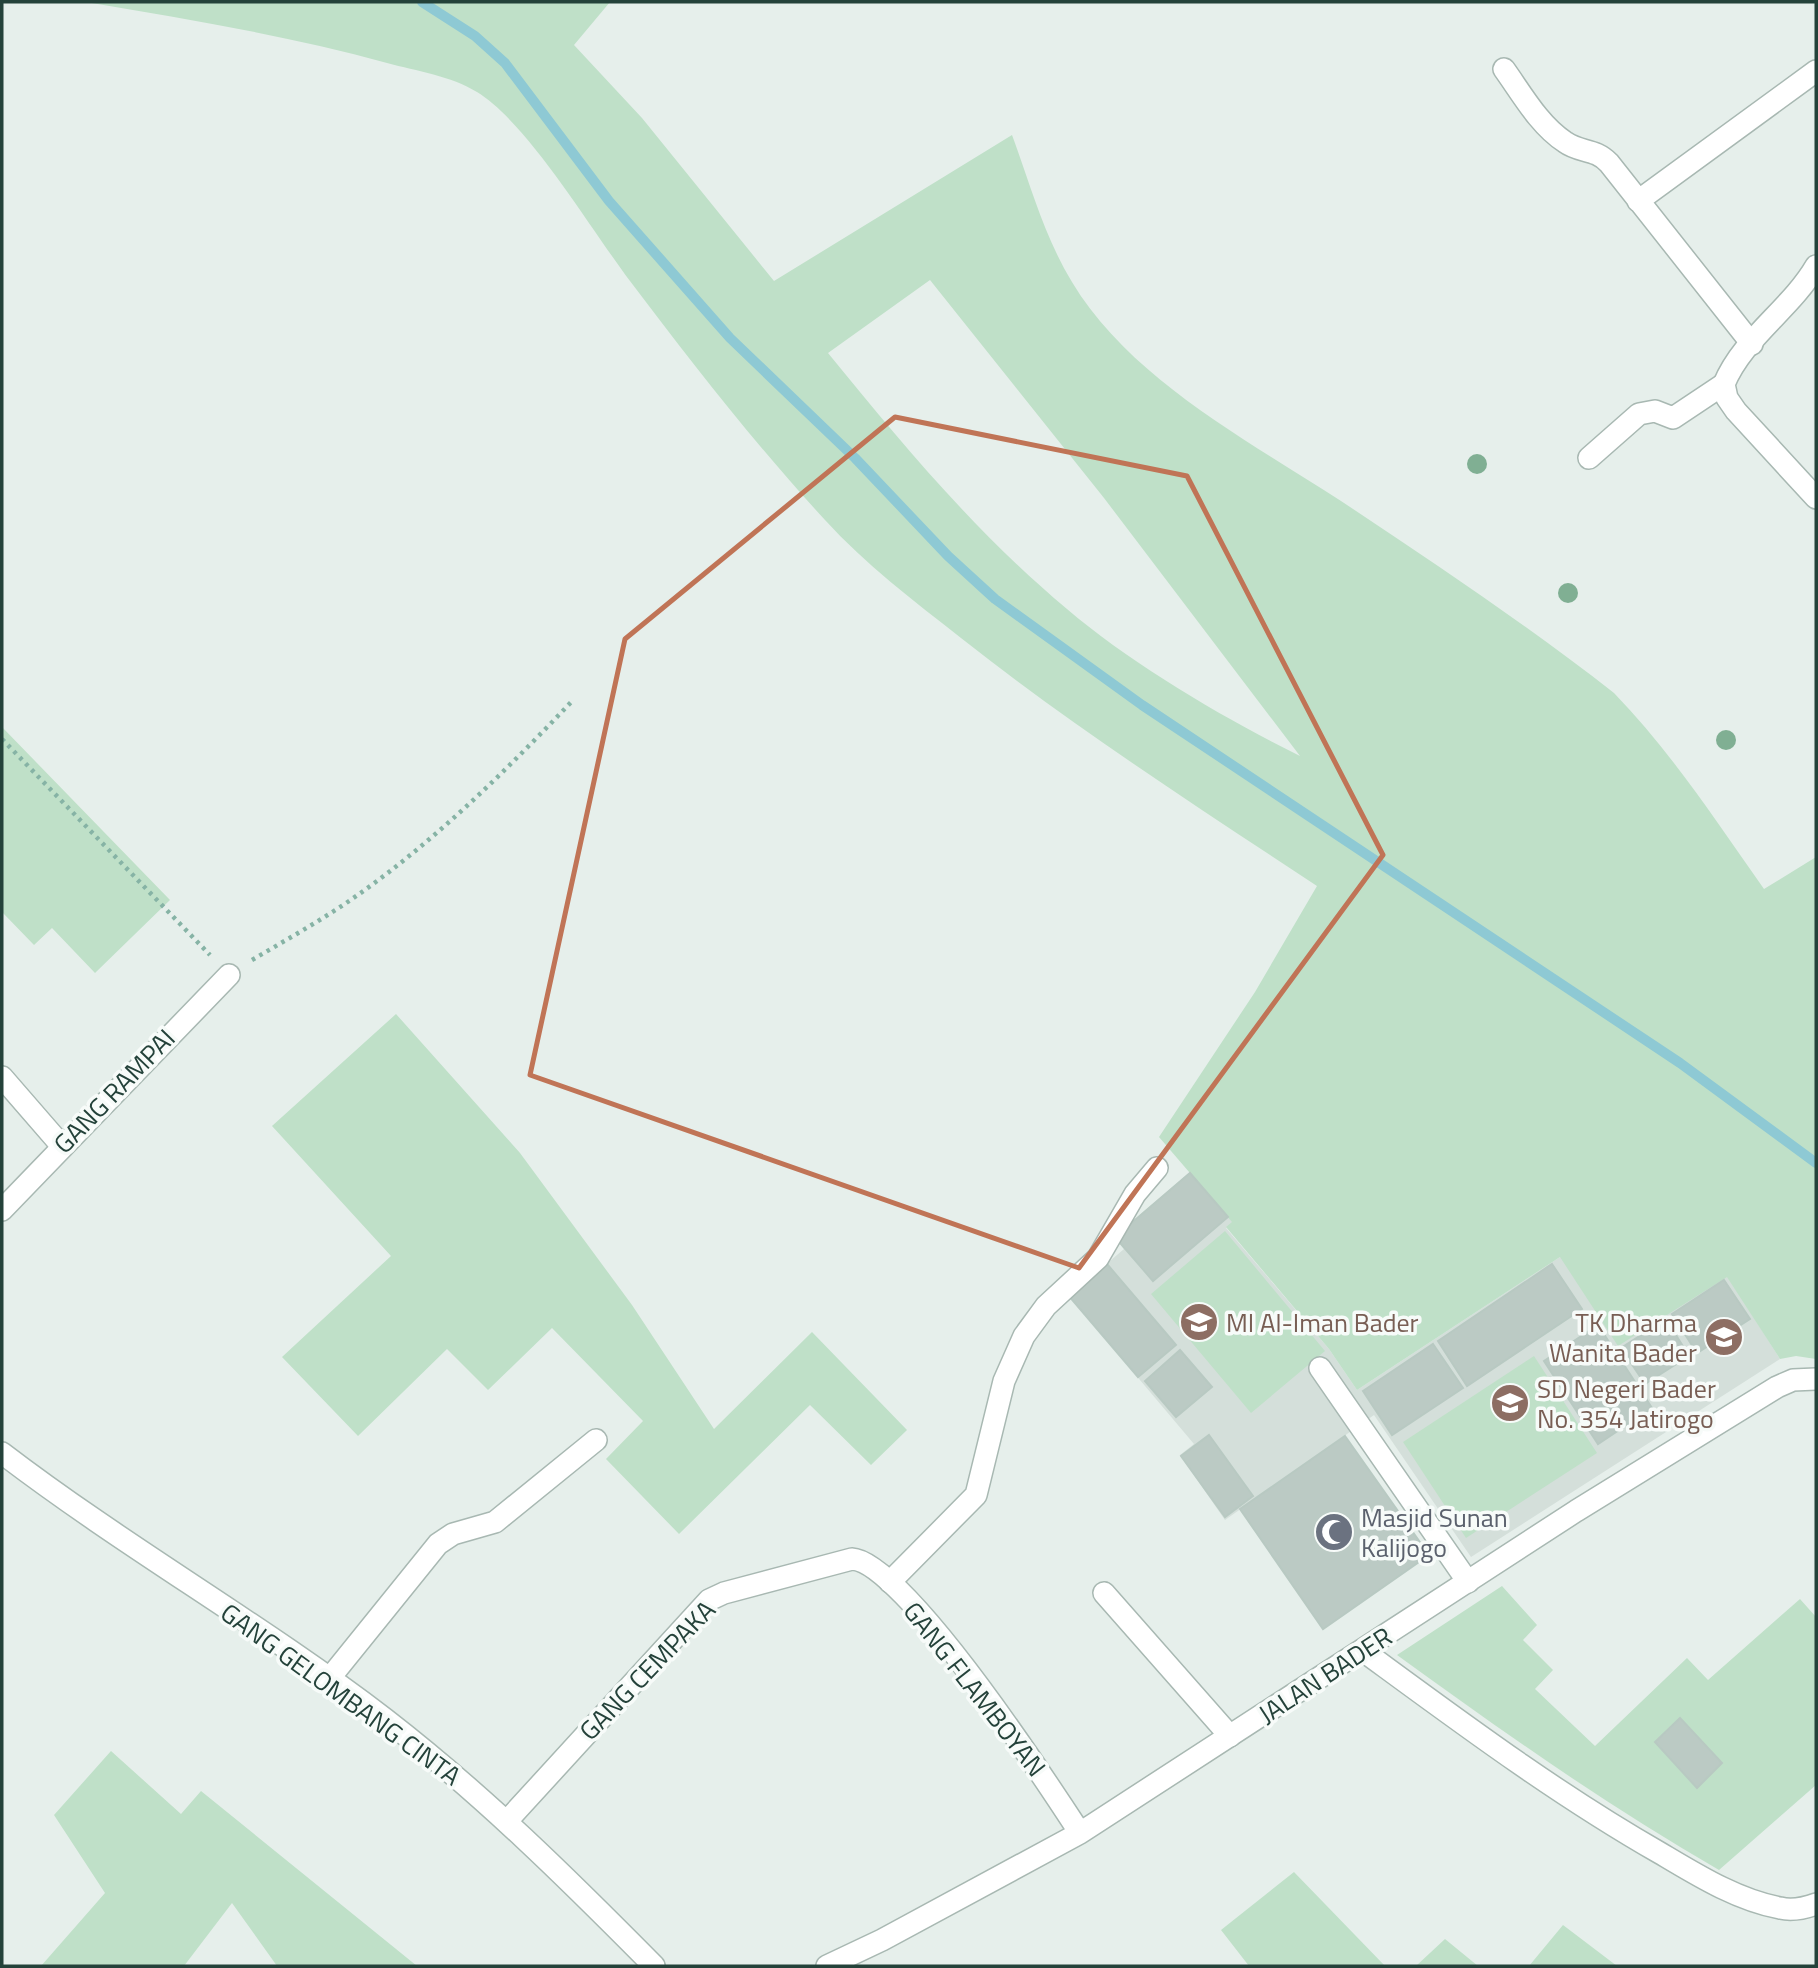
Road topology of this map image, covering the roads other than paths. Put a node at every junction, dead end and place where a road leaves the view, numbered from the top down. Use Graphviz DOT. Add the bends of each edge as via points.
graph roads {
  1 [pos="1504,69"];
  2 [pos="1816,71"];
  3 [pos="1638,201"];
  4 [pos="1816,267"];
  5 [pos="1752,344"];
  6 [pos="1724,384"];
  7 [pos="1590,458"];
  8 [pos="1816,498"];
  9 [pos="229,975"];
  10 [pos="2,1077"];
  11 [pos="61,1145"];
  12 [pos="1157,1168"];
  13 [pos="2,1210"];
  14 [pos="1320,1368"];
  15 [pos="1816,1378"];
  16 [pos="596,1440"];
  17 [pos="2,1453"];
  18 [pos="858,1559"];
  19 [pos="890,1582"];
  20 [pos="1468,1582"];
  21 [pos="1104,1593"];
  22 [pos="1362,1650"];
  23 [pos="329,1679"];
  24 [pos="1230,1736"];
  25 [pos="507,1821"];
  26 [pos="1080,1833"];
  27 [pos="1816,1903"];
  28 [pos="654,1966"];
  29 [pos="827,1966"];
  1 -- 3 [label="street" via="1544,124 1572,148 1600,154"];
  2 -- 3 [label="street"];
  3 -- 5 [label="street"];
  4 -- 5 [label="street"];
  5 -- 6 [label="street"];
  6 -- 7 [label="street" via="1673,418 1655,411 1639,414"];
  6 -- 8 [label="street" via="1735,411"];
  9 -- 11 [label="street, GANG RAMPAI"];
  10 -- 11 [label="street"];
  11 -- 13 [label="street, GANG RAMPAI"];
  12 -- 19 [label="street" via="1135,1194 1098,1258 1046,1306 1024,1336 1004,1381 976,1495"];
  14 -- 20 [label="street"];
  15 -- 20 [label="street, JALAN BADER" via="1777,1387"];
  16 -- 23 [label="street" via="495,1522 453,1534 438,1544"];
  17 -- 23 [label="street, GANG GELOMBANG CINTA"];
  18 -- 19 [label="street, GANG FLAMBOYAN"];
  18 -- 25 [label="street, GANG CEMPAKA" via="709,1600"];
  19 -- 26 [label="street, GANG FLAMBOYAN" via="998,1711"];
  20 -- 22 [label="street, JALAN BADER"];
  21 -- 24 [label="street"];
  22 -- 24 [label="street, JALAN BADER"];
  22 -- 27 [label="street" via="1574,1801 1689,1870 1767,1905 1797,1909"];
  23 -- 25 [label="street, GANG GELOMBANG CINTA" via="394,1726"];
  24 -- 26 [label="street, JALAN BADER"];
  25 -- 28 [label="street, GANG GELOMBANG CINTA"];
  26 -- 29 [label="street, JALAN BADER"];
}
